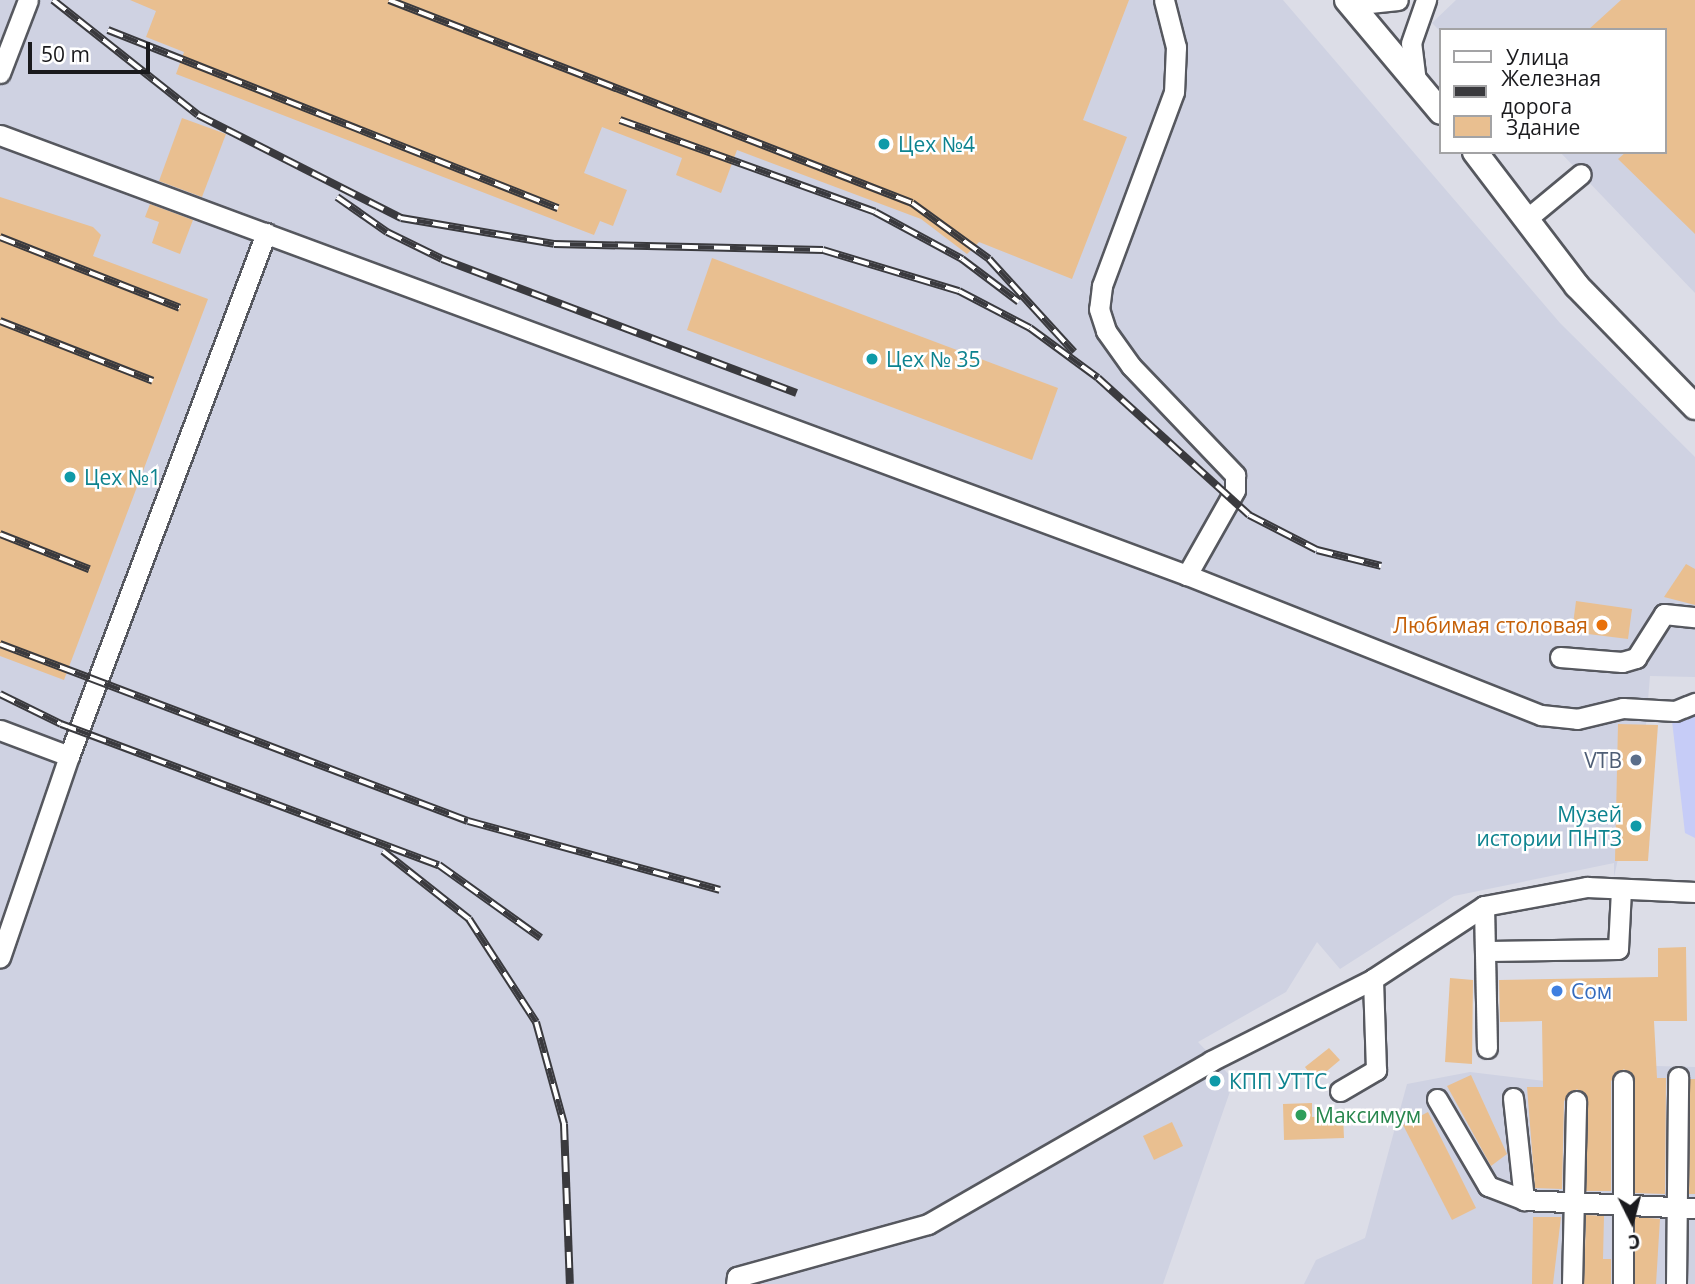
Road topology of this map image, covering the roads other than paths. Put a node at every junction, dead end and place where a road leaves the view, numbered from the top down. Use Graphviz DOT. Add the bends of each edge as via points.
graph roads {
  1 [pos="28,0"];
  2 [pos="1164,0"];
  3 [pos="1398,0"];
  4 [pos="1426,0"];
  5 [pos="1349,2"];
  6 [pos="0,73"];
  7 [pos="1416,82"];
  8 [pos="1440,111"];
  9 [pos="0,135"];
  10 [pos="1477,154"];
  11 [pos="1581,174"];
  12 [pos="1529,217"];
  13 [pos="266,233"];
  14 [pos="1695,407"];
  15 [pos="1187,575"];
  16 [pos="1695,617"];
  17 [pos="1560,657"];
  18 [pos="1695,703"];
  19 [pos="0,730"];
  20 [pos="69,755"];
  21 [pos="1620,889"];
  22 [pos="1695,892"];
  23 [pos="1484,906"];
  24 [pos="1488,951"];
  25 [pos="0,957"];
  26 [pos="1373,979"];
  27 [pos="1487,1048"];
  28 [pos="1678,1077"];
  29 [pos="1623,1081"];
  30 [pos="1340,1091"];
  31 [pos="1513,1098"];
  32 [pos="1437,1099"];
  33 [pos="1576,1101"];
  34 [pos="1524,1200"];
  35 [pos="1573,1202"];
  36 [pos="1626,1205"];
  37 [pos="1686,1207"];
  38 [pos="736,1284"];
  39 [pos="1572,1284"];
  40 [pos="1623,1284"];
  41 [pos="1676,1284"];
  1 -- 6 [label="street"];
  2 -- 15 [label="street" via="1176,47 1174,92 1099,309 1106,331 1131,366 1235,475 1235,490"];
  3 -- 5 [label="street"];
  4 -- 7 [label="street" via="1411,43"];
  5 -- 7 [label="main road"];
  7 -- 8 [label="main road"];
  9 -- 13 [label="street"];
  10 -- 12 [label="main road"];
  11 -- 12 [label="street"];
  12 -- 14 [label="main road" via="1577,286"];
  13 -- 15 [label="street"];
  13 -- 20 [label="street"];
  15 -- 18 [label="street" via="1541,715 1577,719 1623,708 1675,711"];
  16 -- 17 [label="street" via="1664,614 1636,658 1622,663"];
  19 -- 20 [label="street"];
  20 -- 25 [label="street"];
  21 -- 22 [label="street"];
  21 -- 23 [label="street" via="1587,887"];
  21 -- 24 [label="street" via="1618,949"];
  23 -- 24 [label="street"];
  23 -- 26 [label="street"];
  24 -- 27 [label="street"];
  26 -- 30 [label="street" via="1376,1070"];
  26 -- 38 [label="street" via="1211,1061 928,1224 737,1277"];
  28 -- 37 [label="street"];
  29 -- 36 [label="street"];
  31 -- 34 [label="street"];
  32 -- 34 [label="street" via="1488,1186"];
  33 -- 35 [label="street"];
  34 -- 35 [label="street"];
  35 -- 36 [label="street"];
  35 -- 39 [label="street"];
  36 -- 37 [label="street"];
  36 -- 40 [label="street"];
  37 -- 41 [label="street"];
}
